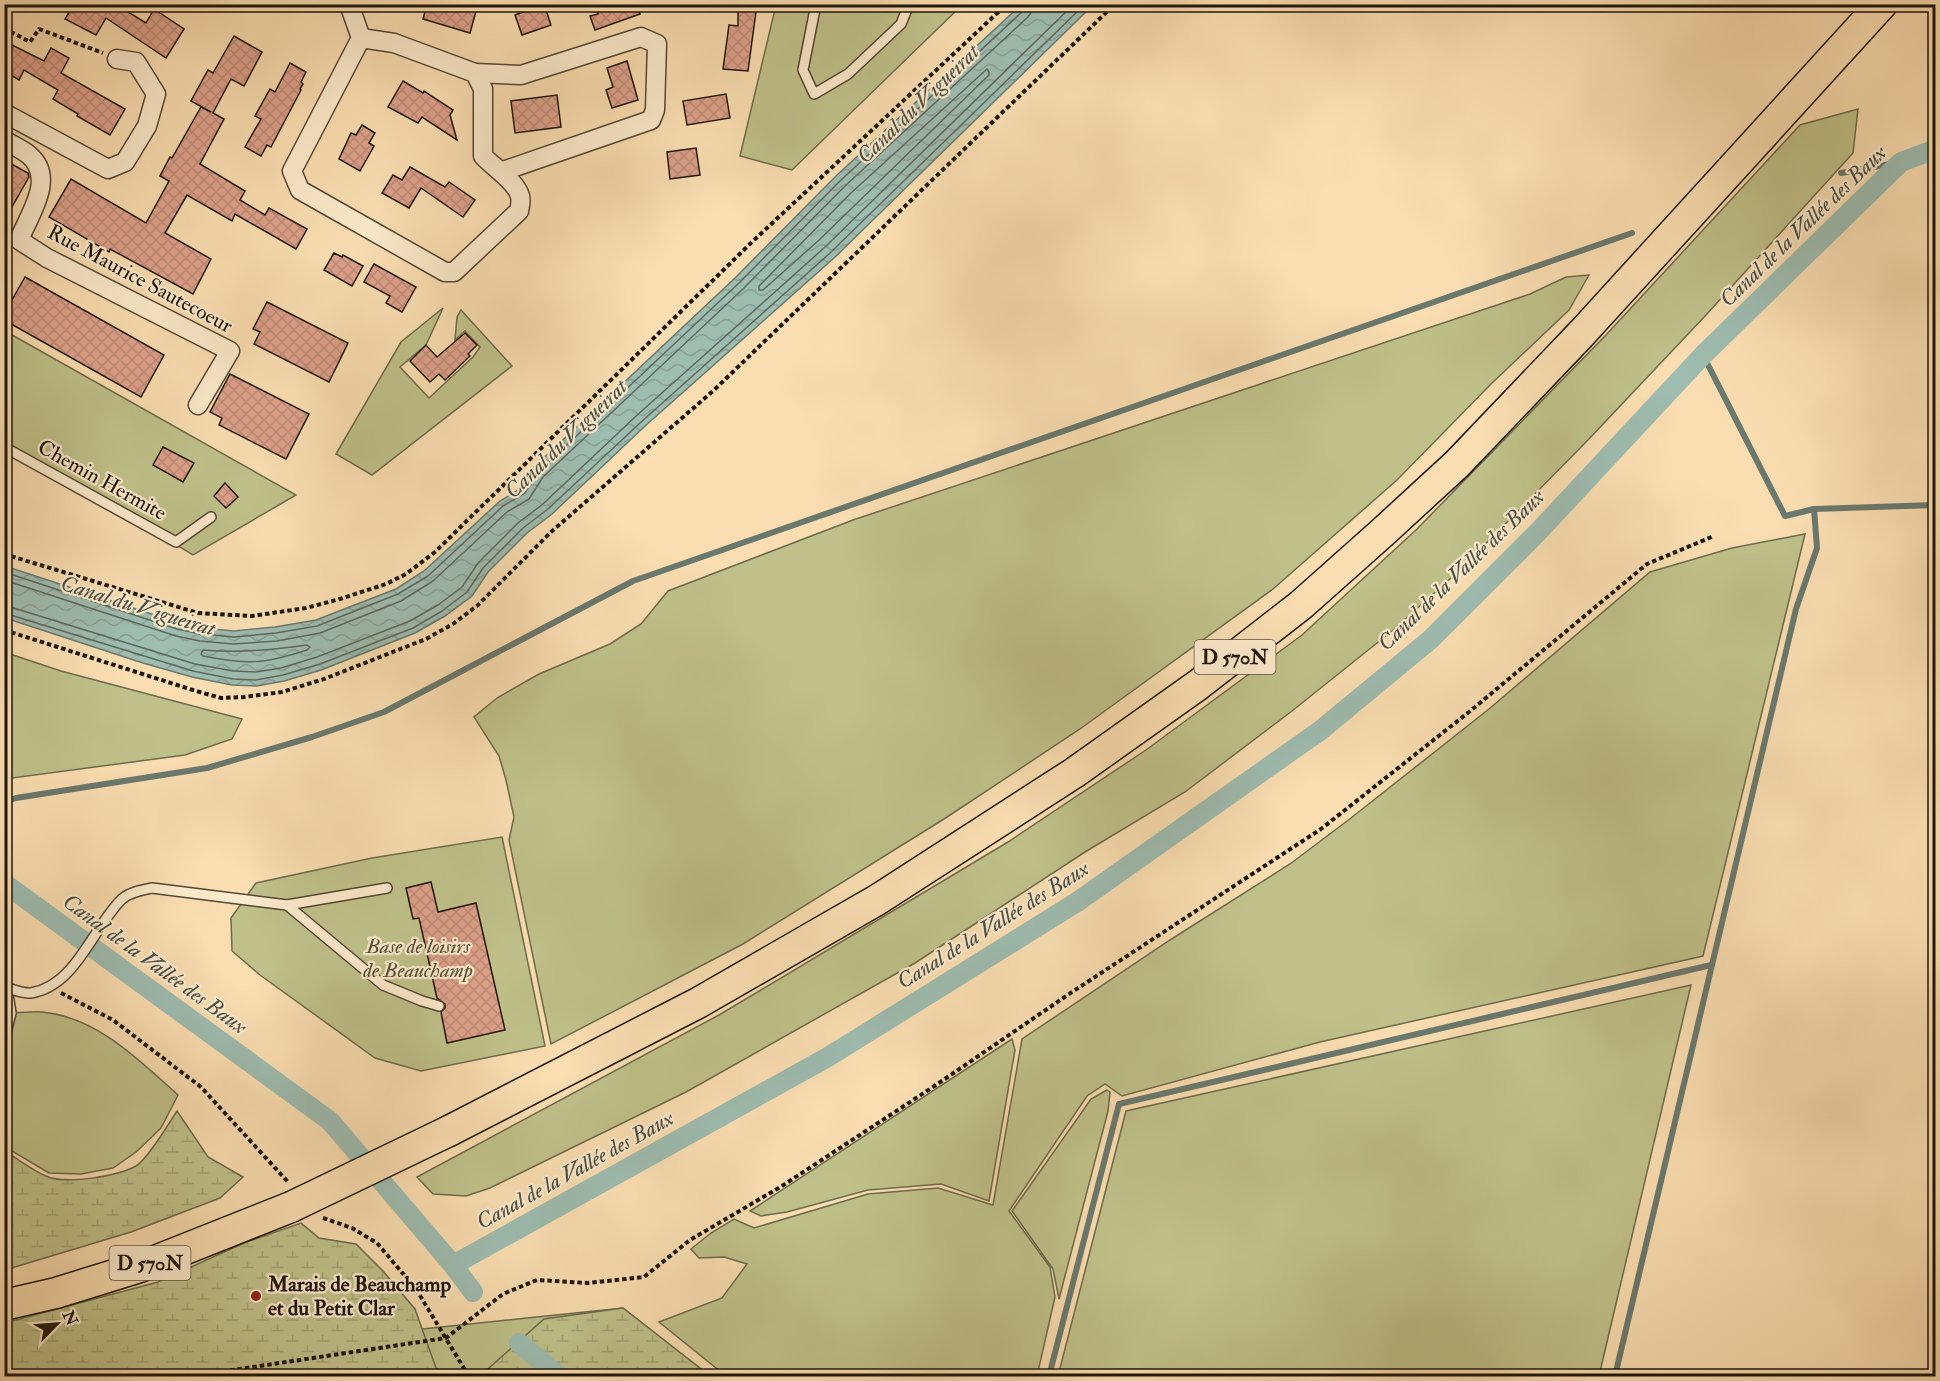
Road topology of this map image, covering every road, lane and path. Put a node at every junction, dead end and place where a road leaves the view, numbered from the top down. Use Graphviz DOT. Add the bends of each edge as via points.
graph roads {
  1 [pos="349,4"];
  2 [pos="816,4"];
  3 [pos="909,4"];
  4 [pos="1007,4"];
  5 [pos="1115,4"];
  6 [pos="1881,4"];
  7 [pos="4,28"];
  8 [pos="361,38"];
  9 [pos="117,58"];
  10 [pos="475,73"];
  11 [pos="4,113"];
  12 [pos="4,140"];
  13 [pos="503,171"];
  14 [pos="198,405"];
  15 [pos="4,447"];
  16 [pos="211,517"];
  17 [pos="1714,536"];
  18 [pos="4,554"];
  19 [pos="4,630"];
  20 [pos="387,888"];
  21 [pos="287,904"];
  22 [pos="6,988"];
  23 [pos="49,988"];
  24 [pos="439,1006"];
  25 [pos="4,1041"];
  26 [pos="301,1203"];
  27 [pos="4,1305"];
  28 [pos="446,1338"];
  29 [pos="193,1377"];
  30 [pos="472,1377"];
  1 -- 8 [label="street"];
  2 -- 3 [label="lane" via="803,70 814,94 856,67 901,24"];
  4 -- 18 [label="path" via="752,242 435,552 406,574 340,599 252,616 198,613"];
  5 -- 19 [label="path" via="713,392 551,532 477,606 453,624 426,639 324,679 282,692 220,698"];
  6 -- 26 [label="main road, D 570N, bridge" via="1583,332 1465,455 1301,605 1198,685 1001,822 877,900 698,1003"];
  7 -- 9 [label="path" via="30,42 39,29"];
  8 -- 10 [label="street" via="394,43"];
  8 -- 13 [label="street" via="292,171 300,190 445,272 454,272 519,211 520,196"];
  9 -- 11 [label="street" via="136,62 156,94 147,126 125,162 108,169"];
  10 -- 13 [label="street" via="483,90 483,156"];
  10 -- 13 [label="street" via="521,75 642,37 657,45 655,110 651,120"];
  12 -- 14 [label="street, Rue Maurice Sautecoeur" via="28,154 40,167 42,187 19,240 230,351"];
  15 -- 16 [label="lane, Chemin Hermite" via="176,542"];
  17 -- 28 [label="path" via="1647,564 1321,829 782,1186 690,1240 644,1277 588,1283 537,1280 503,1294"];
  20 -- 21 [label="lane"];
  21 -- 23 [label="lane" via="152,888 138,891 123,898 70,969"];
  21 -- 24 [label="lane" via="383,985"];
  22 -- 23 [label="lane" via="29,994"];
  22 -- 25 [label="lane" via="11,1013"];
  23 -- 26 [label="path" via="113,1020 201,1087 274,1167"];
  26 -- 27 [label="main road, D 570N" via="140,1267"];
  26 -- 28 [label="path" via="324,1220 352,1228 377,1244 416,1289"];
  28 -- 29 [label="path"];
  28 -- 30 [label="path"];
}
